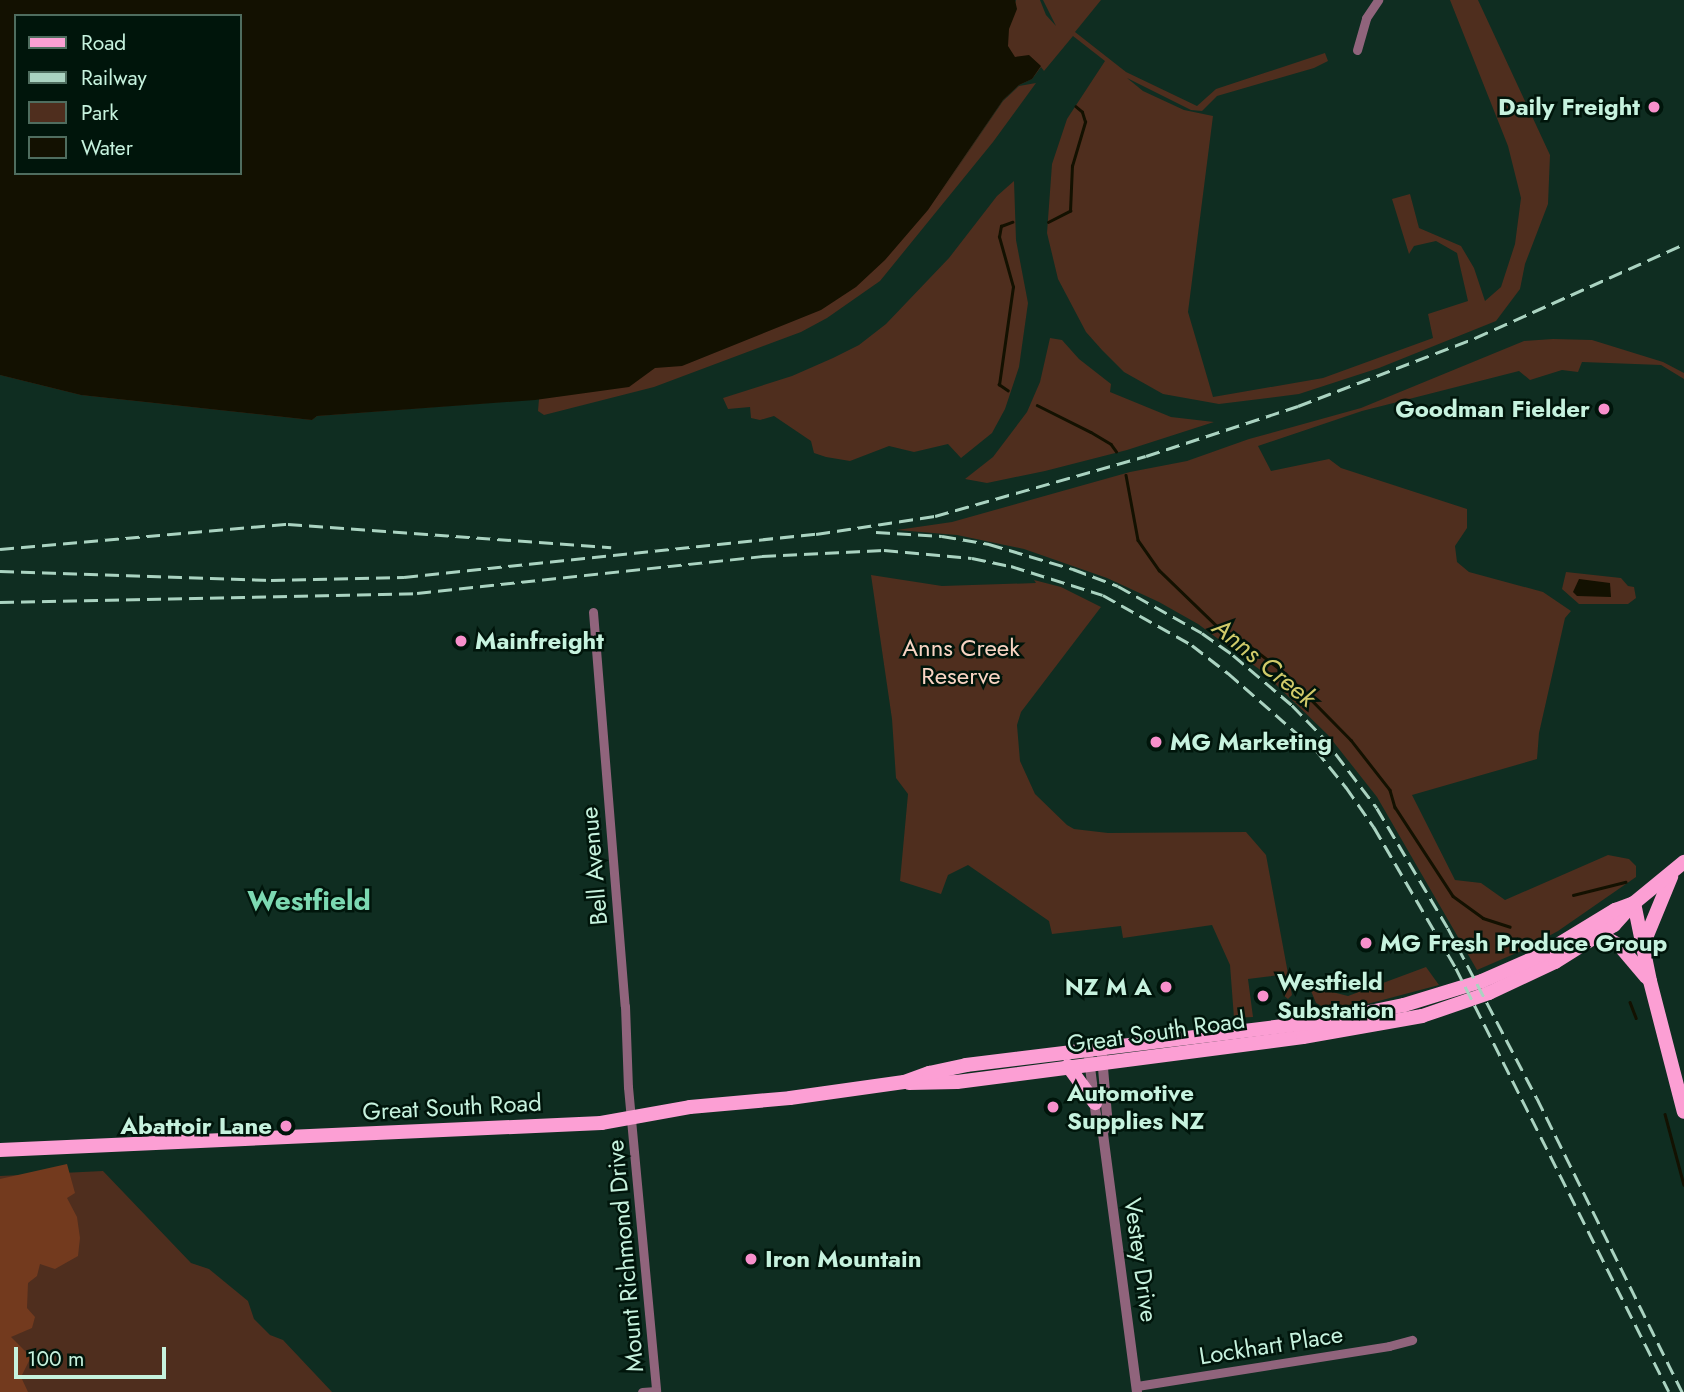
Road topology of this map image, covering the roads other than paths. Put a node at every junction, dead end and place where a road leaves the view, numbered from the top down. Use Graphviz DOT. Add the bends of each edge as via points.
graph roads {
  1 [pos="1378,0"];
  2 [pos="1357,50"];
  3 [pos="593,612"];
  4 [pos="1684,862"];
  5 [pos="1673,872"];
  6 [pos="1634,903"];
  7 [pos="1600,935"];
  8 [pos="1642,948"];
  9 [pos="1650,981"];
  10 [pos="1485,987"];
  11 [pos="1095,1055"];
  12 [pos="1068,1066"];
  13 [pos="904,1082"];
  14 [pos="1095,1102"];
  15 [pos="1684,1112"];
  16 [pos="631,1117"];
  17 [pos="1103,1134"];
  18 [pos="0,1150"];
  19 [pos="1412,1340"];
  20 [pos="1137,1389"];
  21 [pos="656,1391"];
  22 [pos="642,1392"];
  1 -- 2 [label="street" via="1366,18"];
  3 -- 16 [label="street, Bell Avenue"];
  4 -- 5 [label="main road, Great South Road"];
  5 -- 6 [label="main road, Great South Road"];
  5 -- 8 [label="main road"];
  6 -- 7 [label="main road, Great South Road"];
  6 -- 8 [label="main road"];
  6 -- 10 [label="main road, Great South Road"];
  7 -- 9 [label="main road" via="1619,944"];
  7 -- 10 [label="main road, Great South Road" via="1532,974"];
  8 -- 9 [label="main road"];
  9 -- 15 [label="main road"];
  10 -- 11 [label="main road, Great South Road" via="1363,1028"];
  11 -- 12 [label="main road, Great South Road"];
  11 -- 13 [label="main road, Great South Road" via="966,1065"];
  11 -- 14 [label="street, Vestey Drive"];
  11 -- 17 [label="street, Vestey Drive" via="1107,1115"];
  12 -- 13 [label="main road, Great South Road" via="957,1082"];
  12 -- 14 [label="main road"];
  13 -- 16 [label="main road, Great South Road"];
  14 -- 17 [label="street, Vestey Drive"];
  16 -- 18 [label="main road, Great South Road" via="601,1123"];
  16 -- 21 [label="street, Mount Richmond Drive"];
  17 -- 20 [label="street, Vestey Drive"];
  19 -- 20 [label="street, Lockhart Place"];
  21 -- 22 [label="street"];
}
